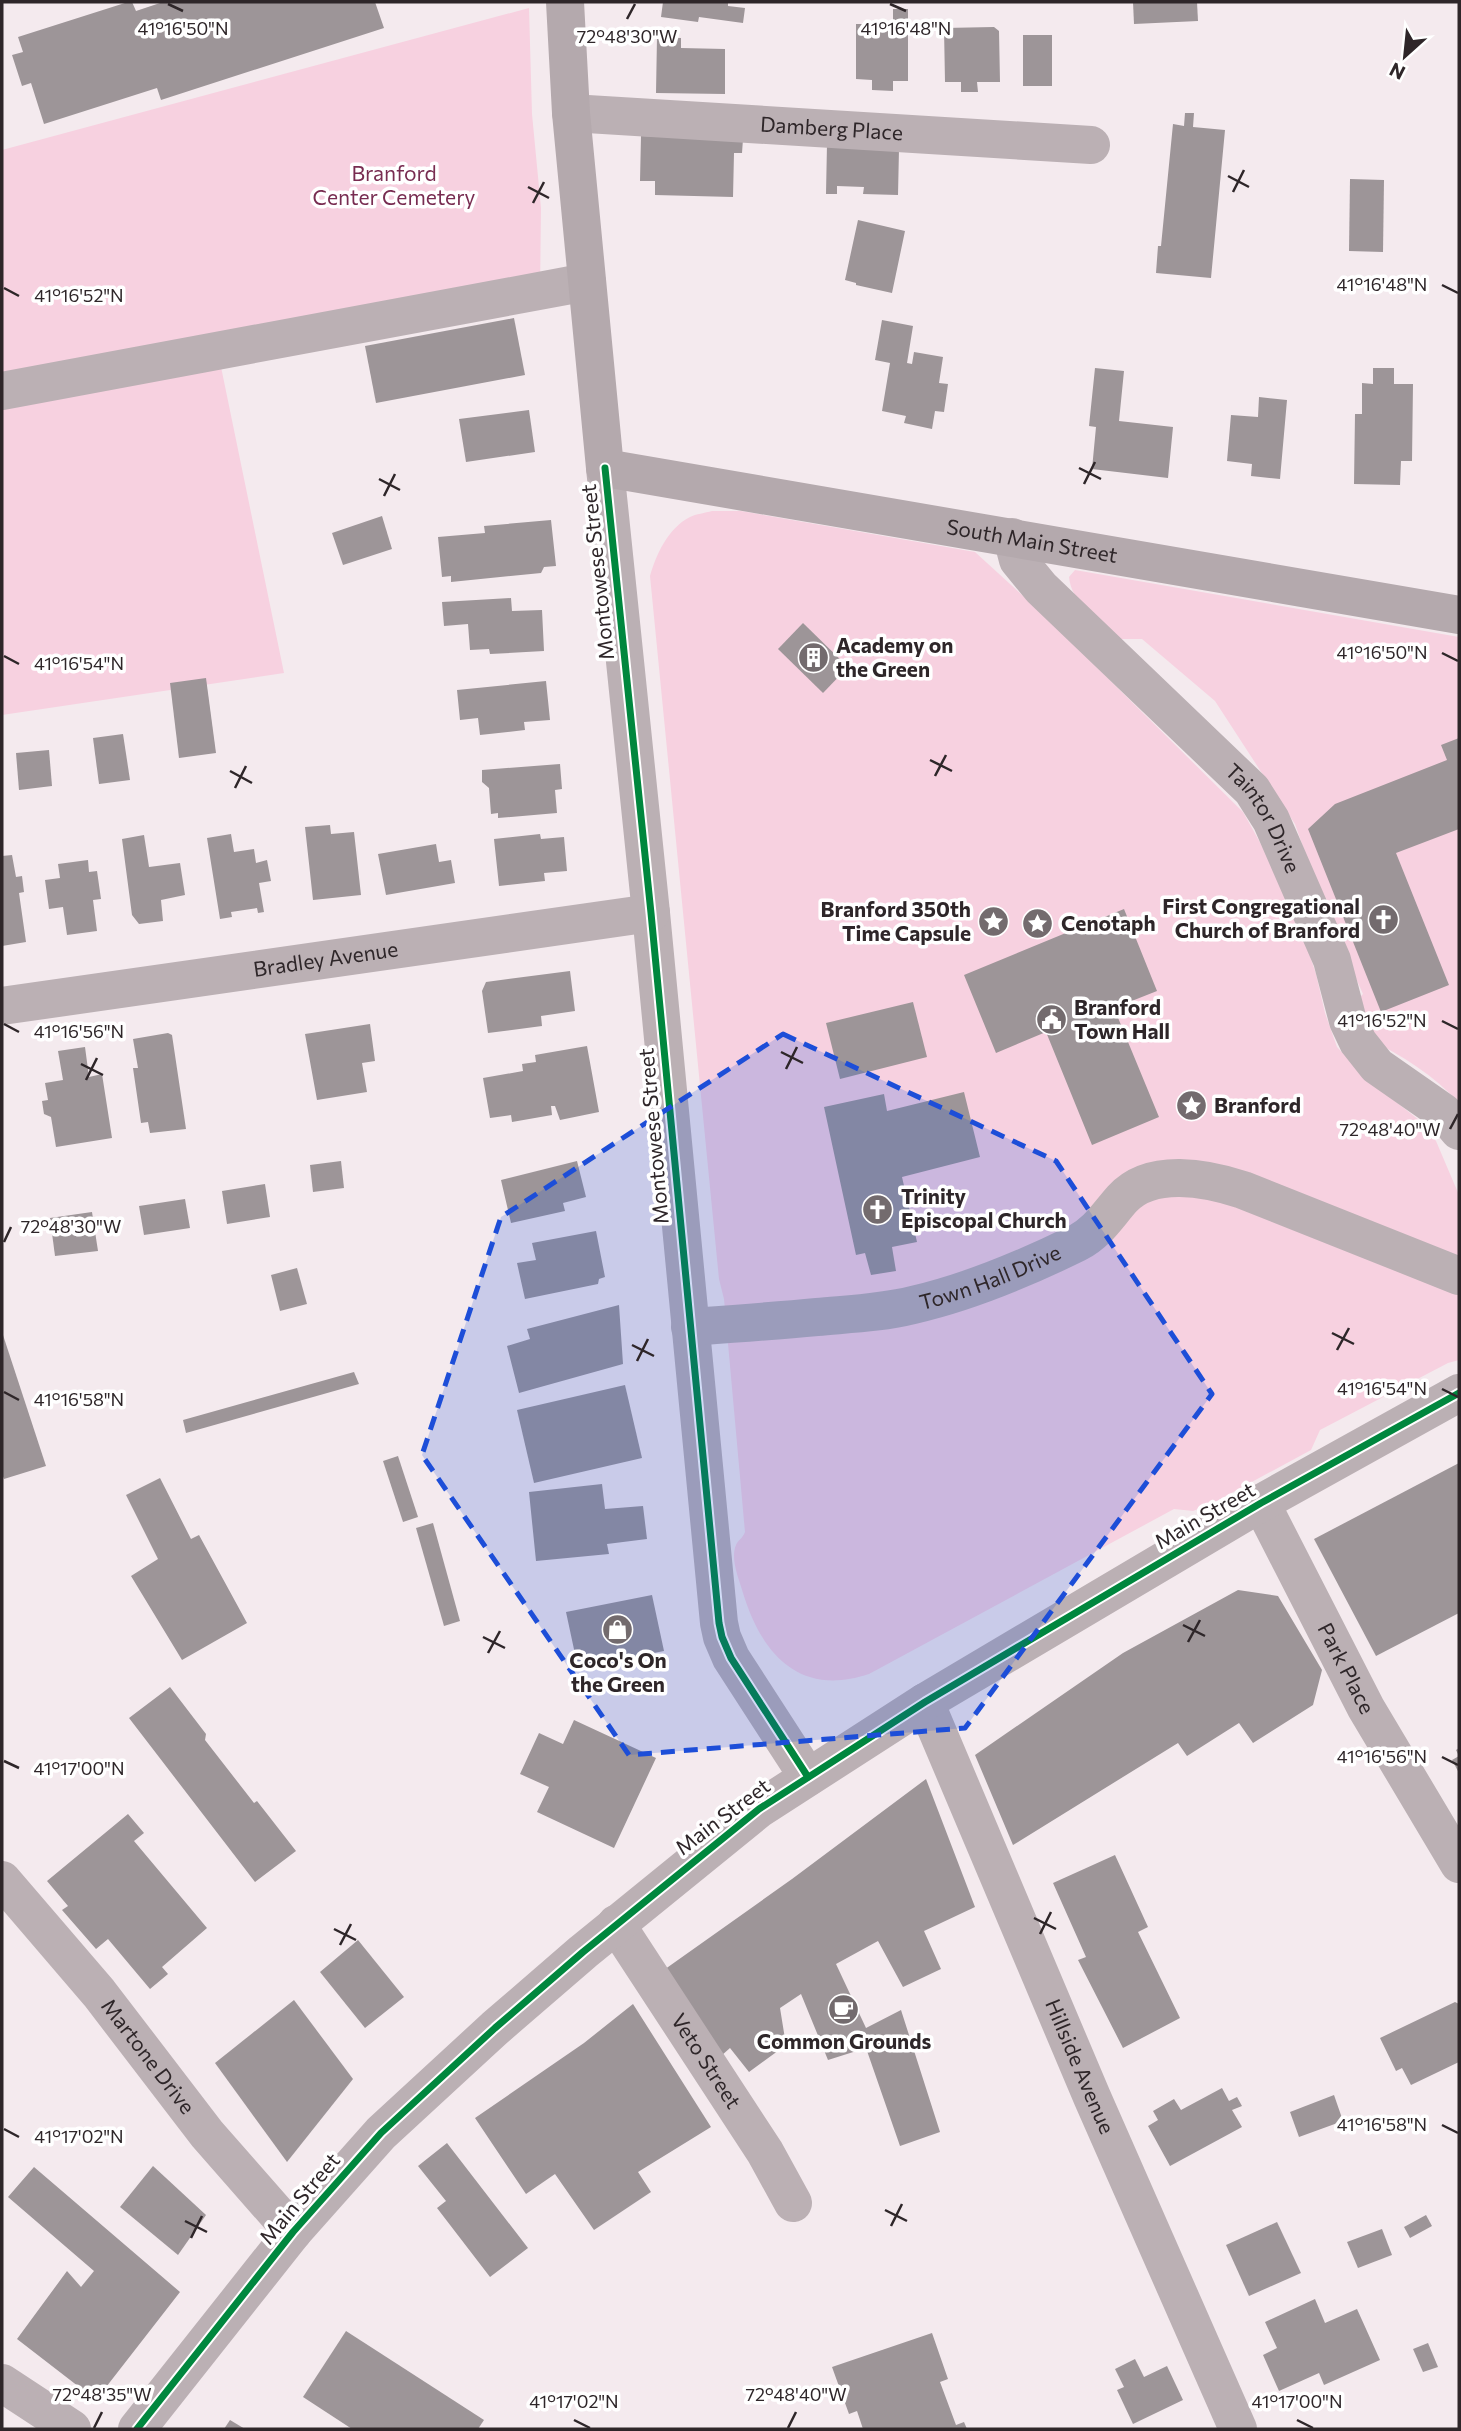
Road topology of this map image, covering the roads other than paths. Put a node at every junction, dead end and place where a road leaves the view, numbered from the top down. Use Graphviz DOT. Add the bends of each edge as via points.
graph roads {
  1 [pos="565,2"];
  2 [pos="571,113"];
  3 [pos="1090,145"];
  4 [pos="587,282"];
  5 [pos="2,391"];
  6 [pos="605,468"];
  7 [pos="1012,537"];
  8 [pos="1459,615"];
  9 [pos="651,913"];
  10 [pos="2,1006"];
  11 [pos="1459,1131"];
  12 [pos="1459,1276"];
  13 [pos="690,1327"];
  14 [pos="1459,1393"];
  15 [pos="1261,1503"];
  16 [pos="925,1702"];
  17 [pos="808,1777"];
  18 [pos="1459,1864"];
  19 [pos="2,1880"];
  20 [pos="616,1924"];
  21 [pos="793,2203"];
  22 [pos="293,2232"];
  23 [pos="2,2383"];
  24 [pos="72,2429"];
  25 [pos="137,2429"];
  26 [pos="1238,2429"];
  1 -- 2 [label="main road, Montowese Street"];
  2 -- 3 [label="street, Damberg Place"];
  2 -- 4 [label="main road, Montowese Street"];
  4 -- 5 [label="street"];
  4 -- 6 [label="main road, Montowese Street"];
  6 -- 7 [label="main road, South Main Street"];
  6 -- 9 [label="street, Montowese Street"];
  7 -- 8 [label="main road, South Main Street"];
  7 -- 11 [label="street, Taintor Drive" via="1018,560 1041,588 1252,790 1271,820 1332,960 1357,1042 1377,1066 1443,1112"];
  9 -- 10 [label="street, Bradley Avenue"];
  9 -- 13 [label="street, Montowese Street"];
  12 -- 13 [label="street, Town Hall Drive" via="1243,1190 1178,1178 1135,1188 1087,1237 997,1280 881,1311"];
  13 -- 17 [label="street, Montowese Street" via="722,1637"];
  14 -- 15 [label="street, Main Street"];
  15 -- 16 [label="street, Main Street"];
  15 -- 18 [label="street, Park Place" via="1366,1708"];
  16 -- 17 [label="street, Main Street"];
  16 -- 26 [label="street, Hillside Avenue"];
  17 -- 20 [label="street, Main Street" via="759,1809"];
  19 -- 22 [label="street, Martone Drive" via="99,1993 207,2134"];
  20 -- 21 [label="street, Veto Street" via="765,2152"];
  20 -- 22 [label="street, Main Street" via="422,2094"];
  22 -- 25 [label="street, Main Street"];
  23 -- 24 [label="street"];
}
